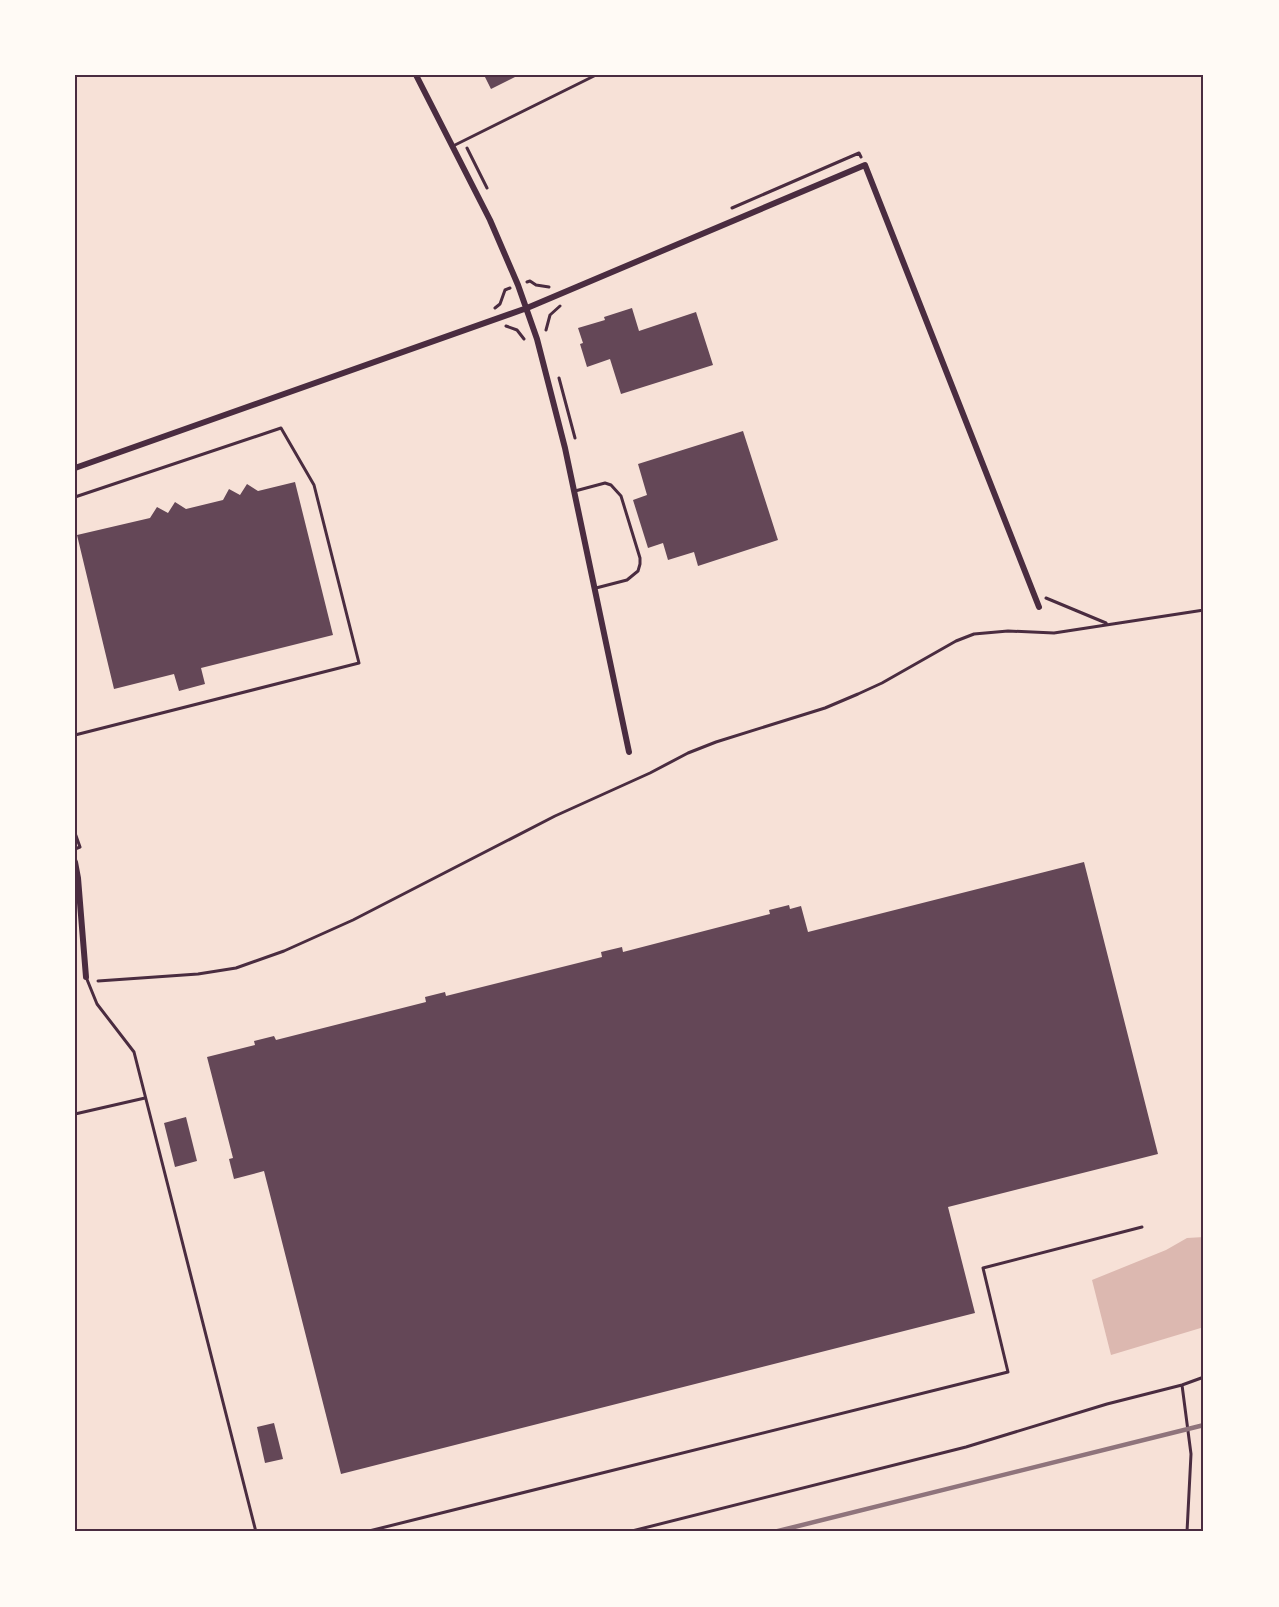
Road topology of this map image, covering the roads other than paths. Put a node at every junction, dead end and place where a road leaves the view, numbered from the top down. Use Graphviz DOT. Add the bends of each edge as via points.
graph roads {
  1 [pos="416,75"];
  2 [pos="596,75"];
  3 [pos="453,146"];
  4 [pos="527,308"];
  5 [pos="75,468"];
  6 [pos="575,491"];
  7 [pos="75,497"];
  8 [pos="595,588"];
  9 [pos="1039,608"];
  10 [pos="75,735"];
  11 [pos="629,752"];
  12 [pos="75,862"];
  13 [pos="87,979"];
  14 [pos="145,1098"];
  15 [pos="75,1114"];
  16 [pos="1142,1227"];
  17 [pos="256,1532"];
  18 [pos="365,1532"];
  1 -- 3 [label="street"];
  2 -- 3 [label="lane"];
  3 -- 4 [label="street"];
  4 -- 5 [label="street"];
  4 -- 6 [label="street"];
  4 -- 9 [label="street" via="865,165"];
  6 -- 8 [label="street"];
  6 -- 8 [label="lane" via="605,483 616,489 640,558 633,577"];
  7 -- 10 [label="lane" via="281,428 314,485 359,663"];
  8 -- 11 [label="street"];
  12 -- 13 [label="street"];
  13 -- 14 [label="lane" via="97,1004 134,1052"];
  14 -- 15 [label="lane"];
  14 -- 17 [label="lane"];
  16 -- 18 [label="lane" via="983,1268 1008,1372"];
}
